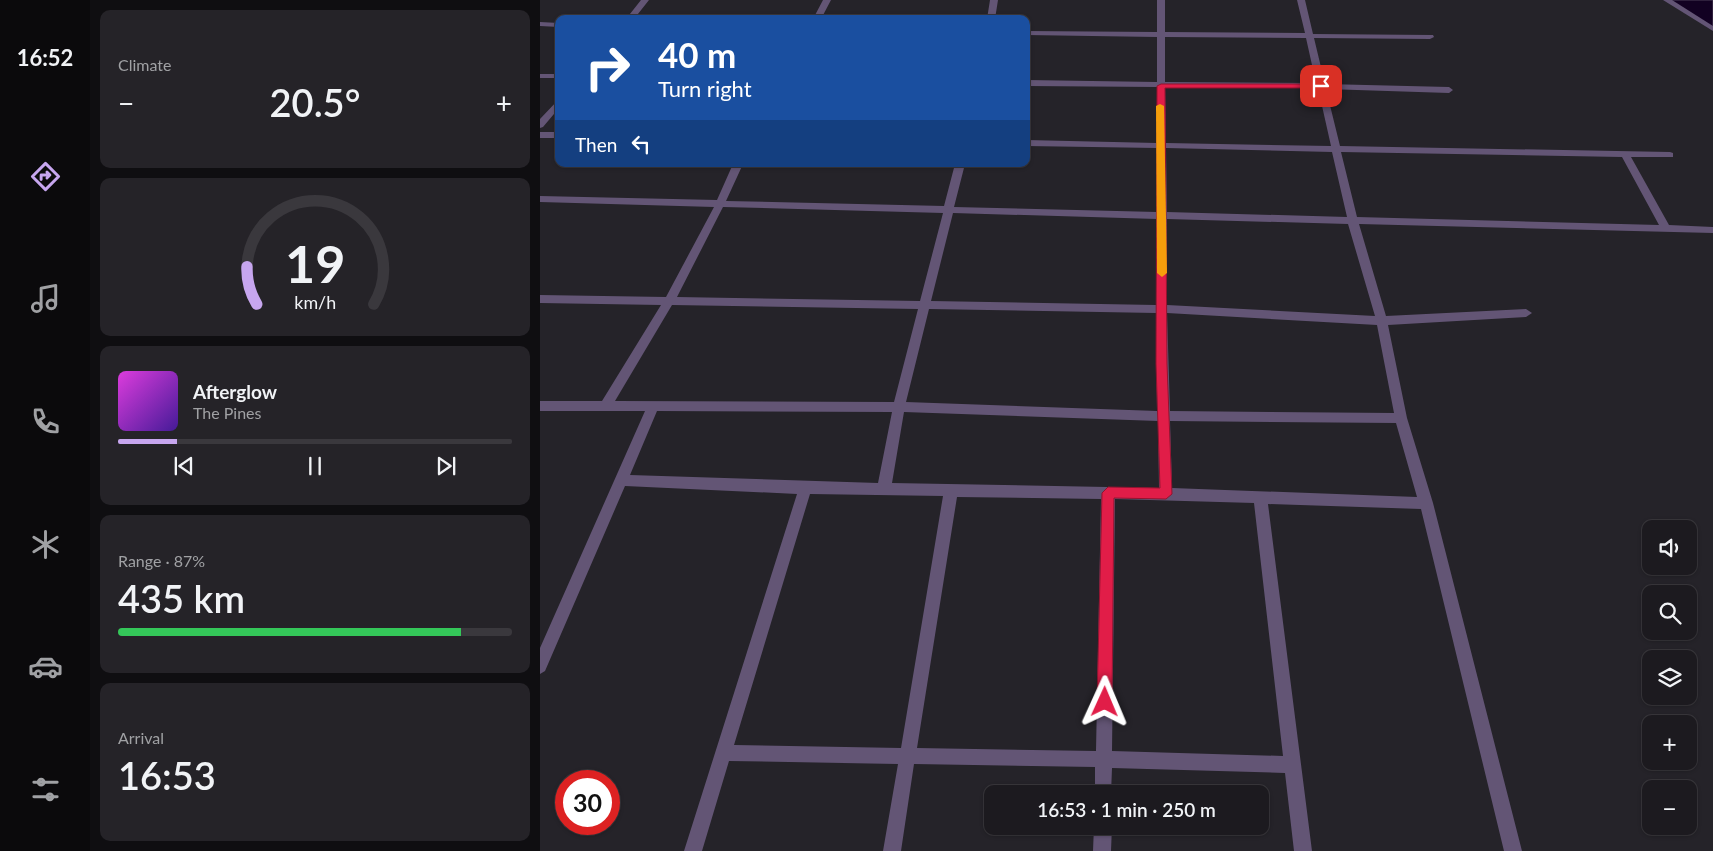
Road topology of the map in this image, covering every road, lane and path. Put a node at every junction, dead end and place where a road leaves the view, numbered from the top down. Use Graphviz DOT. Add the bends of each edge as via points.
graph roads {
  1 [pos="646,0"];
  2 [pos="827,0"];
  3 [pos="994,0"];
  4 [pos="1161,0"];
  5 [pos="1301,0"];
  6 [pos="1667,0"];
  7 [pos="633,15"];
  8 [pos="819,15"];
  9 [pos="991,15"];
  10 [pos="540,24"];
  11 [pos="555,24"];
  12 [pos="1713,29"];
  13 [pos="1030,33"];
  14 [pos="1162,35"];
  15 [pos="1310,36"];
  16 [pos="1430,37"];
  17 [pos="540,76"];
  18 [pos="555,76"];
  19 [pos="1030,83"];
  20 [pos="1161,86"];
  21 [pos="1321,86"];
  22 [pos="1449,90"];
  23 [pos="555,107"];
  24 [pos="540,125"];
  25 [pos="540,135"];
  26 [pos="555,135"];
  27 [pos="1030,143"];
  28 [pos="1160,146"];
  29 [pos="1336,147"];
  30 [pos="1625,154"];
  31 [pos="1670,154"];
  32 [pos="737,167"];
  33 [pos="959,167"];
  34 [pos="540,200"];
  35 [pos="720,204"];
  36 [pos="950,212"];
  37 [pos="1163,217"];
  38 [pos="1353,222"];
  39 [pos="1666,229"];
  40 [pos="1713,230"];
  41 [pos="540,299"];
  42 [pos="668,303"];
  43 [pos="926,306"];
  44 [pos="1162,309"];
  45 [pos="1526,313"];
  46 [pos="1382,321"];
  47 [pos="540,406"];
  48 [pos="605,407"];
  49 [pos="653,407"];
  50 [pos="899,407"];
  51 [pos="1163,416"];
  52 [pos="1401,418"];
  53 [pos="620,480"];
  54 [pos="805,488"];
  55 [pos="884,489"];
  56 [pos="951,490"];
  57 [pos="1108,493"];
  58 [pos="1166,494"];
  59 [pos="1260,497"];
  60 [pos="1426,503"];
  61 [pos="540,666"];
  62 [pos="724,753"];
  63 [pos="906,757"];
  64 [pos="1104,759"];
  65 [pos="1292,765"];
  66 [pos="1103,785"];
  67 [pos="1103,835"];
  68 [pos="694,851"];
  69 [pos="892,851"];
  70 [pos="1102,851"];
  71 [pos="1303,851"];
  72 [pos="1513,851"];
  1 -- 7 [label="street"];
  2 -- 8 [label="street"];
  3 -- 9 [label="street"];
  4 -- 14 [label="street"];
  5 -- 15 [label="street"];
  6 -- 12 [label="street"];
  10 -- 11 [label="street"];
  13 -- 14 [label="street"];
  14 -- 15 [label="street"];
  14 -- 20 [label="street"];
  15 -- 16 [label="street"];
  15 -- 21 [label="street"];
  17 -- 18 [label="street"];
  19 -- 20 [label="street"];
  20 -- 21 [label="street"];
  20 -- 28 [label="street"];
  21 -- 22 [label="street"];
  21 -- 29 [label="street"];
  23 -- 24 [label="street"];
  25 -- 26 [label="street"];
  27 -- 28 [label="street"];
  28 -- 29 [label="street"];
  28 -- 37 [label="street"];
  29 -- 30 [label="street"];
  29 -- 38 [label="street"];
  30 -- 31 [label="street"];
  30 -- 39 [label="street"];
  32 -- 35 [label="street"];
  33 -- 36 [label="street"];
  34 -- 35 [label="street"];
  35 -- 36 [label="street"];
  35 -- 42 [label="street"];
  36 -- 37 [label="street"];
  36 -- 43 [label="street"];
  37 -- 38 [label="street"];
  37 -- 44 [label="street"];
  38 -- 39 [label="street"];
  38 -- 46 [label="street"];
  39 -- 40 [label="street"];
  41 -- 42 [label="street"];
  42 -- 43 [label="street"];
  42 -- 48 [label="street"];
  43 -- 44 [label="street"];
  43 -- 50 [label="street"];
  44 -- 46 [label="street"];
  44 -- 51 [label="street"];
  45 -- 46 [label="street"];
  46 -- 52 [label="street"];
  47 -- 48 [label="street"];
  48 -- 49 [label="street"];
  49 -- 50 [label="street"];
  49 -- 53 [label="street"];
  50 -- 51 [label="street"];
  50 -- 55 [label="street"];
  51 -- 52 [label="street"];
  51 -- 58 [label="street"];
  52 -- 60 [label="street"];
  53 -- 54 [label="street"];
  53 -- 61 [label="street"];
  54 -- 55 [label="street"];
  54 -- 62 [label="street"];
  55 -- 56 [label="street"];
  56 -- 57 [label="street"];
  56 -- 63 [label="street"];
  57 -- 58 [label="street"];
  57 -- 64 [label="street"];
  58 -- 59 [label="street"];
  59 -- 60 [label="street"];
  59 -- 65 [label="street"];
  60 -- 72 [label="street"];
  62 -- 63 [label="street"];
  62 -- 68 [label="street"];
  63 -- 64 [label="street"];
  63 -- 69 [label="street"];
  64 -- 65 [label="street"];
  64 -- 66 [label="street"];
  65 -- 71 [label="street"];
  67 -- 70 [label="street"];
}
